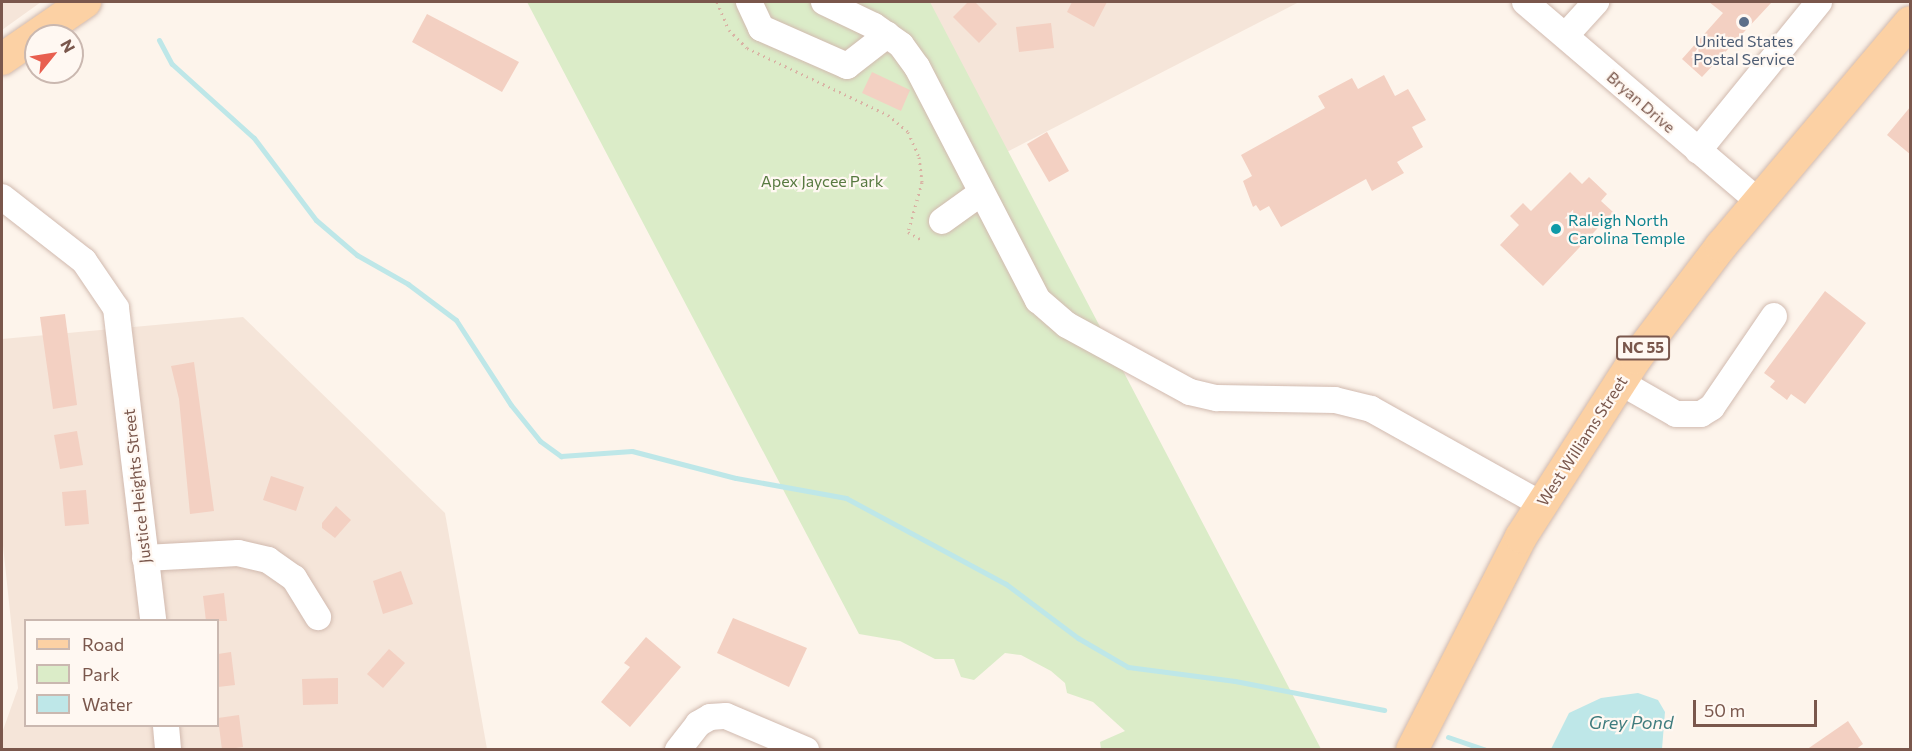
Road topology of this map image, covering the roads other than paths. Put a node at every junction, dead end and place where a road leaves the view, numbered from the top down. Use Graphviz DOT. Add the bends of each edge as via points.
graph roads {
  1 [pos="85,2"];
  2 [pos="749,2"];
  3 [pos="824,2"];
  4 [pos="1525,2"];
  5 [pos="1596,2"];
  6 [pos="1819,2"];
  7 [pos="1911,21"];
  8 [pos="887,35"];
  9 [pos="1566,35"];
  10 [pos="2,59"];
  11 [pos="1698,151"];
  12 [pos="981,193"];
  13 [pos="2,197"];
  14 [pos="1758,201"];
  15 [pos="942,221"];
  16 [pos="1774,316"];
  17 [pos="1620,382"];
  18 [pos="1540,504"];
  19 [pos="145,558"];
  20 [pos="318,617"];
  21 [pos="153,619"];
  22 [pos="165,727"];
  23 [pos="168,750"];
  24 [pos="678,750"];
  25 [pos="806,750"];
  26 [pos="1412,750"];
  1 -- 10 [label="main road"];
  2 -- 8 [label="street" via="750,12 761,28 847,66"];
  3 -- 8 [label="street"];
  4 -- 9 [label="street, Bryan Drive"];
  5 -- 9 [label="street"];
  6 -- 11 [label="street"];
  7 -- 14 [label="main road, West Williams Street / NC 55"];
  8 -- 12 [label="street" via="901,45 917,67"];
  9 -- 11 [label="street, Bryan Drive"];
  11 -- 14 [label="street, Bryan Drive"];
  12 -- 15 [label="street"];
  12 -- 18 [label="street" via="1038,300 1067,325 1129,361 1190,392 1217,398 1335,400 1371,409"];
  13 -- 19 [label="street, Justice Heights Street" via="84,261 116,308"];
  14 -- 17 [label="main road, West Williams Street / NC 55" via="1690,285"];
  16 -- 17 [label="street" via="1712,407 1701,414 1676,414"];
  17 -- 18 [label="main road, West Williams Street / NC 55"];
  18 -- 26 [label="main road, West Williams Street / NC 55" via="1486,600"];
  19 -- 20 [label="street" via="238,553 268,560 294,578"];
  19 -- 21 [label="street, Justice Heights Street"];
  22 -- 23 [label="street"];
  24 -- 25 [label="street" via="698,724 710,717 726,716"];
}
